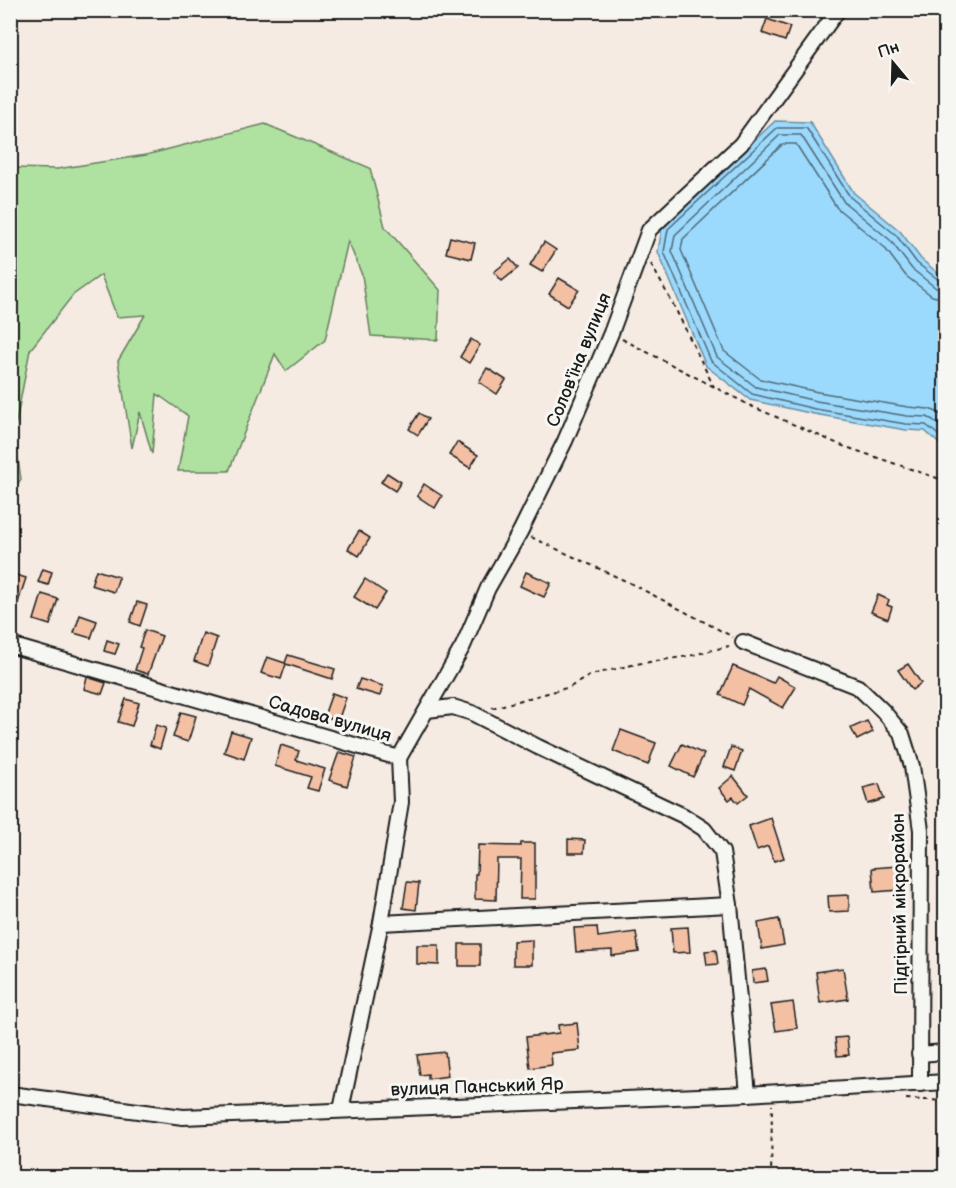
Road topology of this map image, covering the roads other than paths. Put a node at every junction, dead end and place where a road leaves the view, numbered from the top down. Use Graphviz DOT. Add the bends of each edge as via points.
graph roads {
  1 [pos="838,10"];
  2 [pos="743,642"];
  3 [pos="10,645"];
  4 [pos="427,710"];
  5 [pos="399,758"];
  6 [pos="730,905"];
  7 [pos="381,923"];
  8 [pos="945,1052"];
  9 [pos="919,1054"];
  10 [pos="945,1082"];
  11 [pos="920,1084"];
  12 [pos="10,1094"];
  13 [pos="748,1094"];
  14 [pos="341,1110"];
  1 -- 4 [label="street, Солов'їна вулиця" via="741,144 649,230 565,441"];
  2 -- 9 [label="street, Підгірний мікрорайон" via="858,687 902,734 912,766 921,830"];
  3 -- 5 [label="street, Садова вулиця"];
  4 -- 5 [label="street, Солов'їна вулиця"];
  4 -- 6 [label="street" via="453,707 472,713 684,816 704,830 722,852"];
  5 -- 7 [label="street, Садова вулиця" via="401,802"];
  6 -- 7 [label="street"];
  6 -- 13 [label="street"];
  7 -- 14 [label="street, Садова вулиця"];
  8 -- 9 [label="street"];
  9 -- 11 [label="street, Підгірний мікрорайон"];
  10 -- 11 [label="street, вулиця Панський Яр"];
  11 -- 13 [label="street, вулиця Панський Яр"];
  12 -- 14 [label="street, вулиця Панський Яр" via="183,1117"];
  13 -- 14 [label="street, вулиця Панський Яр"];
}
